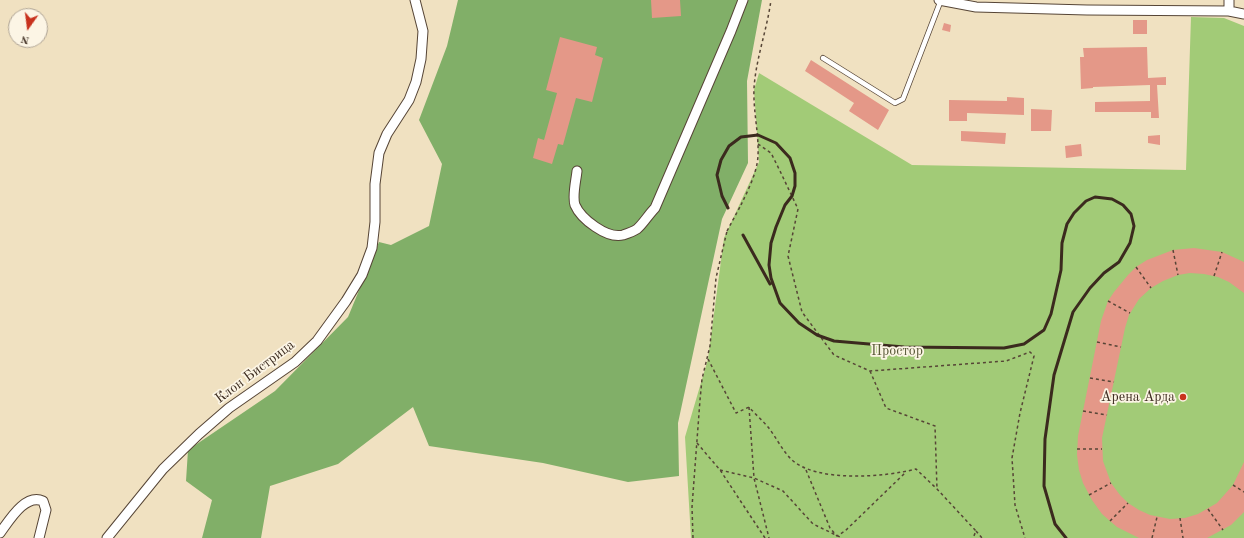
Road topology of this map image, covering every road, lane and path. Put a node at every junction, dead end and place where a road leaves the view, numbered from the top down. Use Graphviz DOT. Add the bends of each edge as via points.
graph roads {
  1 [pos="415,0"];
  2 [pos="743,0"];
  3 [pos="770,0"];
  4 [pos="940,0"];
  5 [pos="1229,0"];
  6 [pos="1087,5"];
  7 [pos="1229,11"];
  8 [pos="1244,14"];
  9 [pos="823,58"];
  10 [pos="758,144"];
  11 [pos="577,171"];
  12 [pos="1172,250"];
  13 [pos="1222,252"];
  14 [pos="1136,267"];
  15 [pos="1178,275"];
  16 [pos="1214,276"];
  17 [pos="1151,288"];
  18 [pos="1108,301"];
  19 [pos="1130,314"];
  20 [pos="1097,342"];
  21 [pos="1121,347"];
  22 [pos="708,359"];
  23 [pos="870,371"];
  24 [pos="1090,378"];
  25 [pos="1114,382"];
  26 [pos="749,407"];
  27 [pos="1083,411"];
  28 [pos="1107,415"];
  29 [pos="697,443"];
  30 [pos="1102,448"];
  31 [pos="1077,449"];
  32 [pos="720,470"];
  33 [pos="806,470"];
  34 [pos="905,472"];
  35 [pos="754,478"];
  36 [pos="1111,483"];
  37 [pos="1233,485"];
  38 [pos="937,489"];
  39 [pos="1244,492"];
  40 [pos="1089,495"];
  41 [pos="1128,503"];
  42 [pos="1208,509"];
  43 [pos="1158,517"];
  44 [pos="1180,518"];
  45 [pos="1110,521"];
  46 [pos="1223,530"];
  47 [pos="976,531"];
  48 [pos="0,533"];
  49 [pos="837,536"];
  50 [pos="39,538"];
  51 [pos="107,538"];
  52 [pos="693,538"];
  53 [pos="765,538"];
  54 [pos="769,538"];
  55 [pos="842,538"];
  56 [pos="973,538"];
  57 [pos="982,538"];
  58 [pos="1025,538"];
  59 [pos="1152,538"];
  60 [pos="1183,538"];
  1 -- 51 [label="street, Клон Бистрица" via="423,31 421,59 409,100 387,134 379,153 372,248 362,275 317,341 295,362 229,408 199,434 162,469"];
  2 -- 11 [label="street" via="654,208 637,229 622,236 606,233 582,216 575,205"];
  3 -- 10 [label="path" via="754,89"];
  4 -- 6 [label="street" via="976,7"];
  4 -- 9 [label="lane" via="903,99 895,103"];
  5 -- 7 [label="street"];
  6 -- 7 [label="street"];
  7 -- 8 [label="street"];
  10 -- 22 [label="path, bridge" via="756,167 741,205 727,231 716,278"];
  10 -- 23 [label="path" via="771,153 798,209 788,256 802,312 834,355"];
  12 -- 15 [label="path"];
  13 -- 16 [label="path"];
  14 -- 17 [label="path"];
  18 -- 19 [label="path"];
  20 -- 21 [label="path"];
  22 -- 26 [label="path" via="736,413"];
  22 -- 29 [label="path" via="702,379"];
  23 -- 38 [label="path" via="886,408 935,426"];
  23 -- 58 [label="path" via="1006,361 1030,352 1034,356 1012,458 1015,505"];
  24 -- 25 [label="path"];
  26 -- 33 [label="path" via="768,427 791,460"];
  26 -- 35 [label="path"];
  27 -- 28 [label="path"];
  29 -- 32 [label="path"];
  29 -- 52 [label="path" via="692,507"];
  30 -- 31 [label="path"];
  32 -- 35 [label="path"];
  32 -- 53 [label="path"];
  33 -- 34 [label="path" via="838,475"];
  33 -- 49 [label="path" via="830,528"];
  34 -- 38 [label="path" via="916,469"];
  34 -- 49 [label="path"];
  35 -- 49 [label="path" via="783,491 813,524"];
  35 -- 54 [label="path"];
  36 -- 40 [label="path"];
  37 -- 39 [label="path"];
  38 -- 47 [label="path"];
  41 -- 45 [label="path"];
  42 -- 46 [label="path"];
  43 -- 59 [label="path"];
  44 -- 60 [label="path"];
  47 -- 56 [label="path"];
  47 -- 57 [label="path"];
  48 -- 50 [label="street" via="18,509 26,503 39,500 43,501 46,510"];
  49 -- 55 [label="path"];
}
